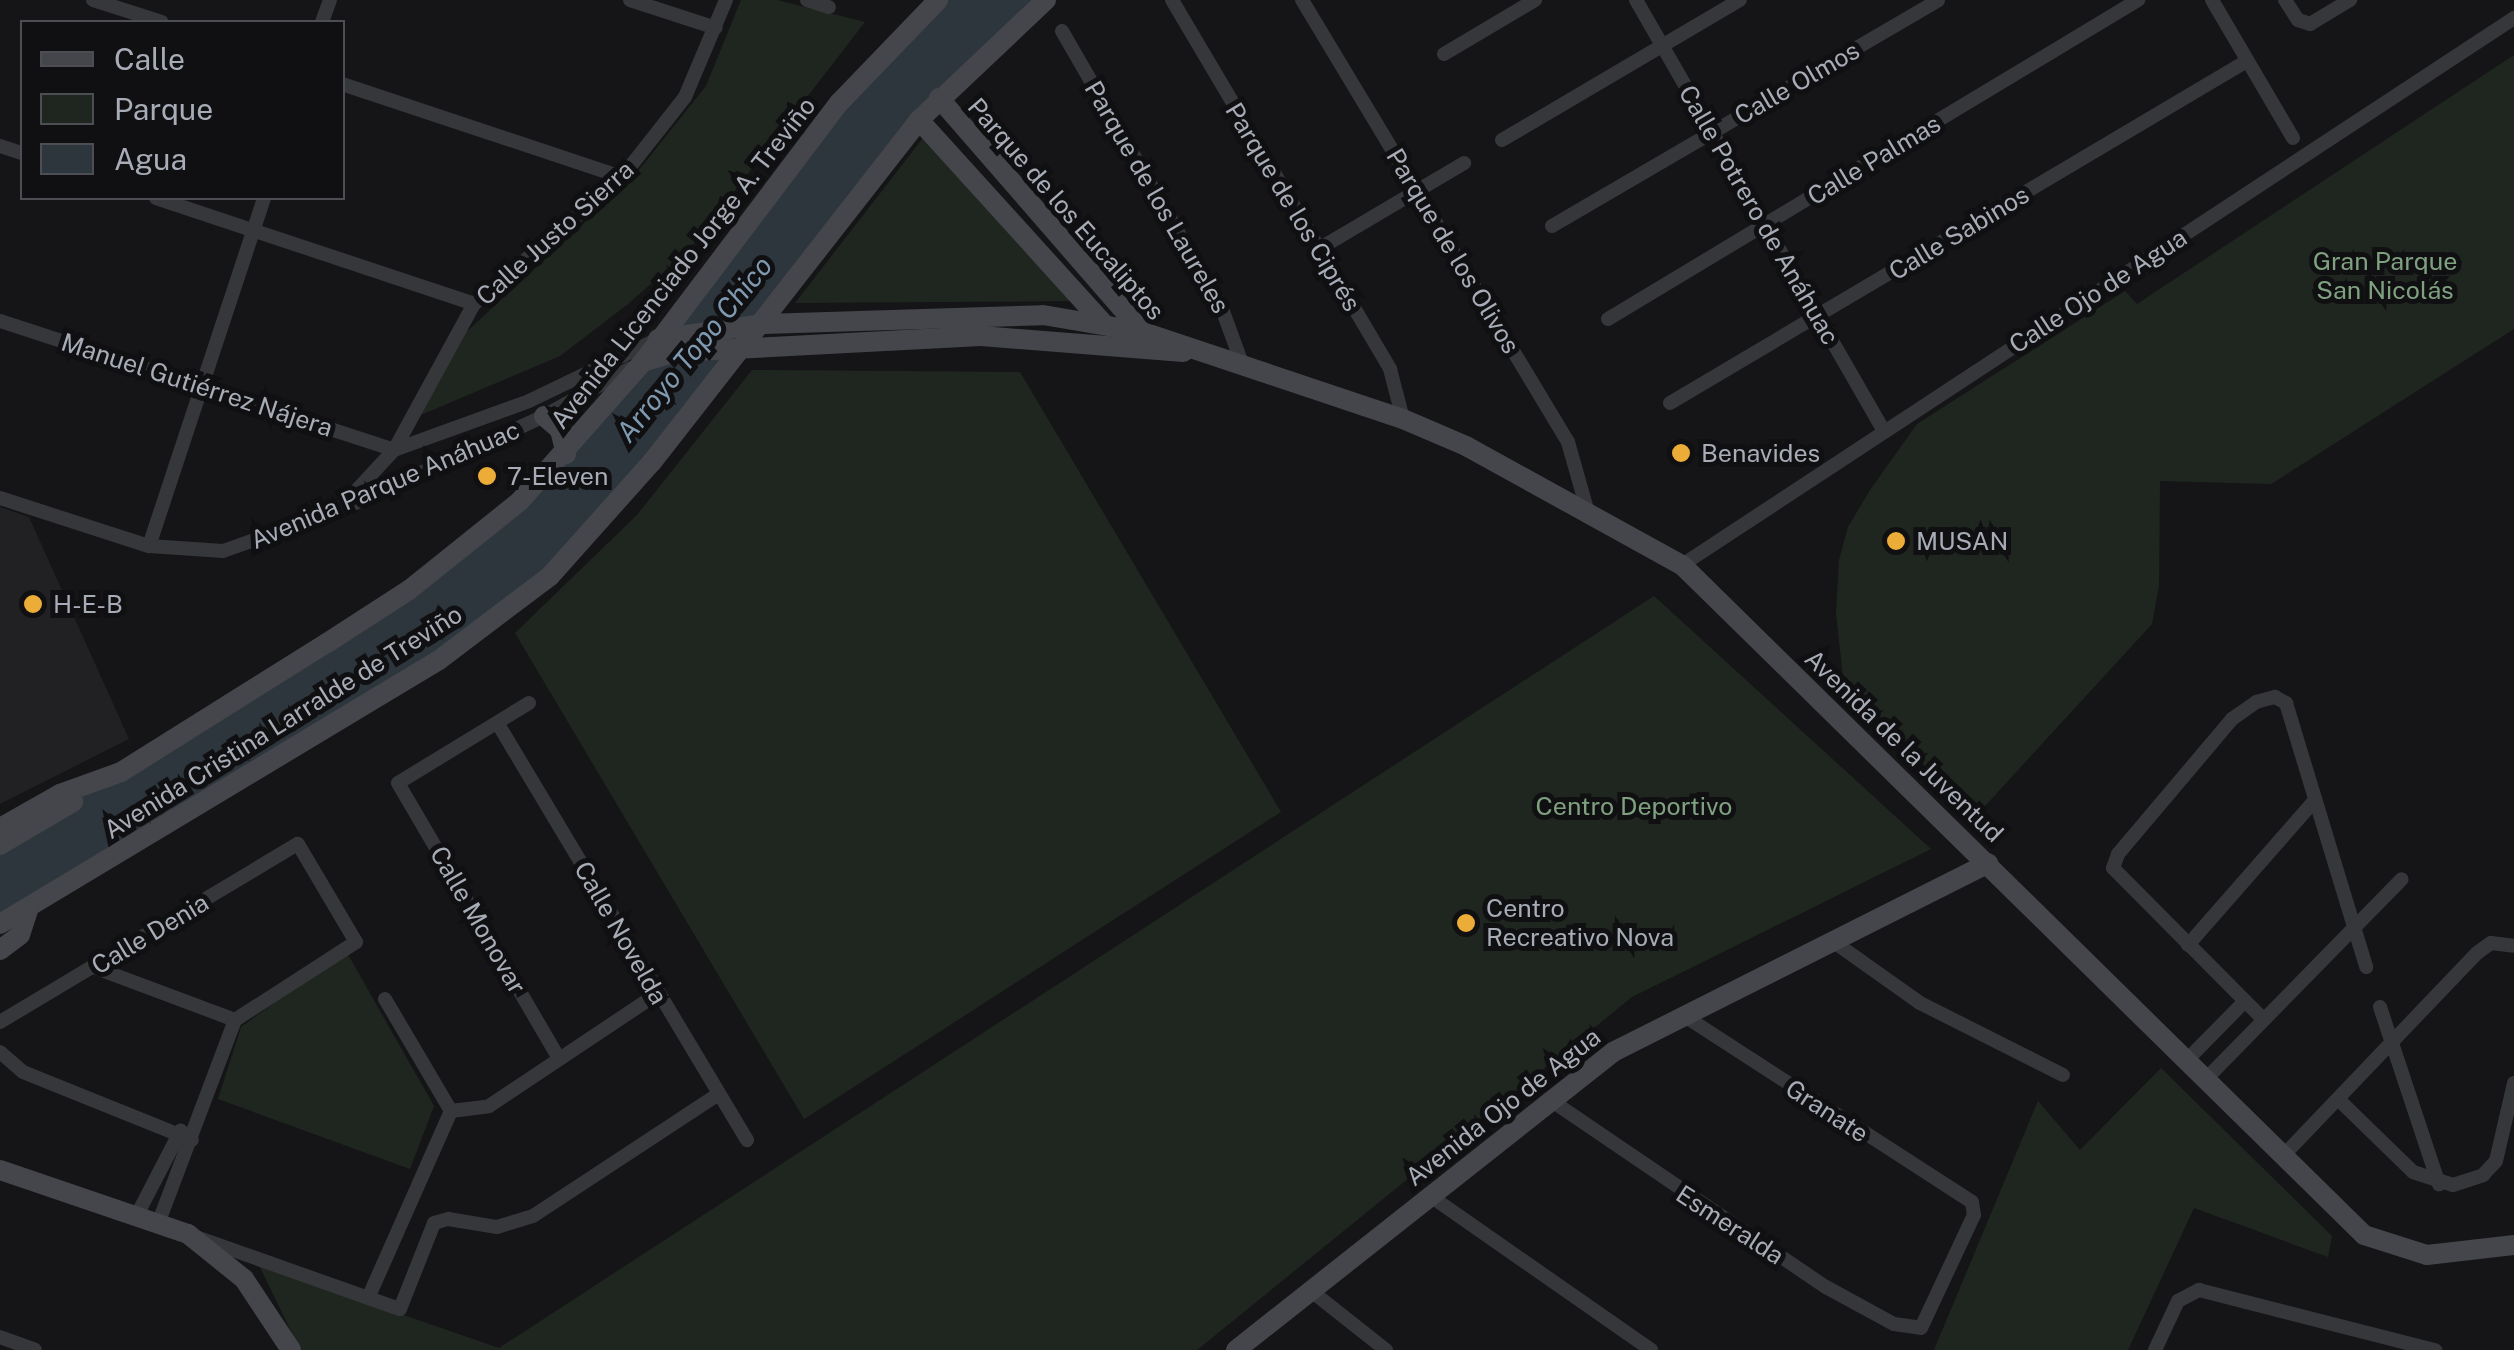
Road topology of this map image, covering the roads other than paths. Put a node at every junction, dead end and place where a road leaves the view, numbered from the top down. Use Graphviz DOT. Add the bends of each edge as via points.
graph roads {
  1 [pos="93,0"];
  2 [pos="630,0"];
  3 [pos="726,0"];
  4 [pos="807,0"];
  5 [pos="938,0"];
  6 [pos="1046,0"];
  7 [pos="1172,0"];
  8 [pos="1302,0"];
  9 [pos="1534,0"];
  10 [pos="1636,0"];
  11 [pos="1740,0"];
  12 [pos="1938,0"];
  13 [pos="2138,0"];
  14 [pos="2212,0"];
  15 [pos="2285,0"];
  16 [pos="2350,0"];
  17 [pos="830,7"];
  18 [pos="2514,18"];
  19 [pos="156,20"];
  20 [pos="716,28"];
  21 [pos="1062,31"];
  22 [pos="1663,47"];
  23 [pos="1444,54"];
  24 [pos="2247,61"];
  25 [pos="345,85"];
  26 [pos="939,98"];
  27 [pos="919,120"];
  28 [pos="1712,133"];
  29 [pos="2293,138"];
  30 [pos="1502,140"];
  31 [pos="1464,163"];
  32 [pos="622,178"];
  33 [pos="1418,192"];
  34 [pos="162,200"];
  35 [pos="263,200"];
  36 [pos="1552,226"];
  37 [pos="1765,226"];
  38 [pos="254,230"];
  39 [pos="1317,250"];
  40 [pos="474,304"];
  41 [pos="1608,319"];
  42 [pos="1818,319"];
  43 [pos="0,320"];
  44 [pos="1103,324"];
  45 [pos="1143,332"];
  46 [pos="744,336"];
  47 [pos="671,341"];
  48 [pos="1190,352"];
  49 [pos="1153,354"];
  50 [pos="643,362"];
  51 [pos="1244,366"];
  52 [pos="202,388"];
  53 [pos="1670,403"];
  54 [pos="544,416"];
  55 [pos="1403,418"];
  56 [pos="1883,429"];
  57 [pos="394,450"];
  58 [pos="566,454"];
  59 [pos="0,498"];
  60 [pos="1587,509"];
  61 [pos="340,510"];
  62 [pos="149,546"];
  63 [pos="1682,564"];
  64 [pos="528,703"];
  65 [pos="498,724"];
  66 [pos="121,772"];
  67 [pos="2315,800"];
  68 [pos="0,828"];
  69 [pos="0,845"];
  70 [pos="1988,862"];
  71 [pos="2402,879"];
  72 [pos="29,908"];
  73 [pos="0,924"];
  74 [pos="2356,925"];
  75 [pos="1834,942"];
  76 [pos="2188,946"];
  77 [pos="2514,946"];
  78 [pos="0,950"];
  79 [pos="2366,967"];
  80 [pos="96,968"];
  81 [pos="657,994"];
  82 [pos="385,999"];
  83 [pos="2245,1001"];
  84 [pos="2380,1008"];
  85 [pos="1684,1016"];
  86 [pos="235,1020"];
  87 [pos="2263,1020"];
  88 [pos="0,1022"];
  89 [pos="2392,1046"];
  90 [pos="0,1052"];
  91 [pos="558,1057"];
  92 [pos="2186,1062"];
  93 [pos="2063,1076"];
  94 [pos="2205,1080"];
  95 [pos="2514,1083"];
  96 [pos="717,1095"];
  97 [pos="1549,1099"];
  98 [pos="2339,1100"];
  99 [pos="452,1110"];
  100 [pos="193,1121"];
  101 [pos="176,1133"];
  102 [pos="192,1140"];
  103 [pos="747,1140"];
  104 [pos="2282,1157"];
  105 [pos="0,1170"];
  106 [pos="2439,1184"];
  107 [pos="1428,1195"];
  108 [pos="138,1213"];
  109 [pos="159,1221"];
  110 [pos="188,1234"];
  111 [pos="2514,1244"];
  112 [pos="1310,1290"];
  113 [pos="370,1296"];
  114 [pos="1921,1328"];
  115 [pos="0,1337"];
  116 [pos="36,1350"];
  117 [pos="292,1350"];
  118 [pos="1236,1350"];
  119 [pos="1386,1350"];
  120 [pos="1651,1350"];
  121 [pos="2155,1350"];
  122 [pos="2435,1350"];
  1 -- 19 [label="street"];
  2 -- 20 [label="street"];
  3 -- 20 [label="street, Calle Justo Sierra"];
  4 -- 17 [label="street"];
  5 -- 47 [label="street, Avenida Licenciado Jorge A. Treviño" via="839,103"];
  6 -- 26 [label="street, Avenida Cristina Larralde de Treviño"];
  7 -- 39 [label="street, Parque de los Ciprés"];
  8 -- 33 [label="street, Parque de los Olivos"];
  9 -- 23 [label="street"];
  10 -- 22 [label="street, Calle Potrero de Anáhuac"];
  11 -- 22 [label="street"];
  12 -- 28 [label="street, Calle Olmos"];
  13 -- 37 [label="street, Calle Palmas"];
  14 -- 24 [label="street"];
  15 -- 16 [label="street" via="2304,24"];
  18 -- 56 [label="street, Calle Ojo de Agua"];
  20 -- 32 [label="street, Calle Justo Sierra" via="685,96"];
  21 -- 51 [label="street, Parque de los Laureles" via="1221,306"];
  22 -- 28 [label="street, Calle Potrero de Anáhuac"];
  22 -- 30 [label="street"];
  24 -- 29 [label="street"];
  24 -- 42 [label="street, Calle Sabinos"];
  25 -- 32 [label="street"];
  26 -- 27 [label="street, Avenida Cristina Larralde de Treviño"];
  26 -- 45 [label="street, Parque de los Eucaliptos"];
  27 -- 44 [label="street, Parque de los Eucaliptos"];
  27 -- 46 [label="street, Avenida Cristina Larralde de Treviño"];
  28 -- 36 [label="street, Calle Olmos"];
  28 -- 37 [label="street, Calle Potrero de Anáhuac"];
  31 -- 33 [label="street"];
  32 -- 40 [label="street, Calle Justo Sierra"];
  33 -- 39 [label="street"];
  33 -- 60 [label="street, Parque de los Olivos" via="1568,442"];
  34 -- 38 [label="street"];
  35 -- 38 [label="street"];
  37 -- 41 [label="street, Calle Palmas"];
  37 -- 42 [label="street, Calle Potrero de Anáhuac"];
  38 -- 40 [label="street"];
  38 -- 52 [label="street"];
  39 -- 55 [label="street, Parque de los Ciprés" via="1390,369"];
  40 -- 57 [label="street, Calle Justo Sierra"];
  42 -- 53 [label="street, Calle Sabinos"];
  42 -- 56 [label="street, Calle Potrero de Anáhuac"];
  43 -- 52 [label="street, Manuel Gutiérrez Nájera"];
  44 -- 45 [label="street, Avenida de la Juventud"];
  44 -- 46 [label="street, Avenida de la Juventud" via="991,314"];
  45 -- 48 [label="street, Avenida de la Juventud"];
  45 -- 49 [label="street, Parque de los Eucaliptos"];
  46 -- 47 [label="street, Avenida de la Juventud"];
  46 -- 49 [label="street, Avenida de la Juventud" via="1028,337"];
  46 -- 72 [label="street, Avenida Cristina Larralde de Treviño" via="597,529 505,614"];
  47 -- 50 [label="street, Avenida de la Juventud"];
  47 -- 57 [label="street, Avenida Parque Anáhuac"];
  48 -- 49 [label="street, Avenida de la Juventud"];
  48 -- 51 [label="street, Avenida de la Juventud"];
  50 -- 54 [label="street, Avenida Parque Anáhuac"];
  50 -- 58 [label="street, Avenida Licenciado Jorge A. Treviño"];
  51 -- 55 [label="street, Avenida de la Juventud"];
  52 -- 57 [label="street, Manuel Gutiérrez Nájera"];
  52 -- 62 [label="street"];
  54 -- 58 [label="street" via="560,430"];
  54 -- 61 [label="street, Avenida Parque Anáhuac"];
  55 -- 60 [label="street, Avenida de la Juventud"];
  56 -- 63 [label="street, Calle Ojo de Agua"];
  57 -- 61 [label="street, Calle Justo Sierra"];
  58 -- 66 [label="street, Avenida Licenciado Jorge A. Treviño" via="507,512 409,590"];
  59 -- 62 [label="street, Avenida Parque Anáhuac"];
  60 -- 63 [label="street, Avenida de la Juventud"];
  61 -- 62 [label="street, Avenida Parque Anáhuac" via="223,552"];
  63 -- 70 [label="street, Avenida de la Juventud"];
  64 -- 65 [label="street"];
  65 -- 81 [label="street, Calle Novelda"];
  65 -- 91 [label="street, Calle Monovar" via="398,783"];
  66 -- 68 [label="street, Avenida Licenciado Jorge A. Treviño" via="60,794"];
  66 -- 69 [label="street"];
  67 -- 74 [label="street"];
  67 -- 76 [label="street"];
  67 -- 76 [label="street" via="2286,702 2276,696 2232,719 2114,868"];
  70 -- 75 [label="street, Avenida Ojo de Agua"];
  70 -- 92 [label="street, Avenida de la Juventud"];
  71 -- 74 [label="street"];
  72 -- 73 [label="street, Avenida Cristina Larralde de Treviño"];
  72 -- 78 [label="street" via="20,935"];
  74 -- 79 [label="street"];
  74 -- 87 [label="street"];
  75 -- 85 [label="street, Avenida Ojo de Agua"];
  75 -- 93 [label="street" via="1920,1003"];
  76 -- 83 [label="street"];
  77 -- 89 [label="street" via="2484,947"];
  80 -- 86 [label="street"];
  80 -- 86 [label="street, Calle Denia" via="298,844 356,942"];
  80 -- 88 [label="street, Calle Denia"];
  81 -- 91 [label="street"];
  81 -- 96 [label="street, Calle Novelda"];
  82 -- 99 [label="street"];
  83 -- 87 [label="street"];
  83 -- 92 [label="street"];
  84 -- 89 [label="street"];
  85 -- 97 [label="street, Avenida Ojo de Agua" via="1613,1052"];
  85 -- 114 [label="street, Granate" via="1972,1202 1974,1214"];
  86 -- 100 [label="street"];
  87 -- 94 [label="street"];
  89 -- 98 [label="street"];
  89 -- 106 [label="street"];
  90 -- 101 [label="street" via="23,1072"];
  91 -- 99 [label="street" via="489,1106"];
  92 -- 94 [label="street, Avenida de la Juventud"];
  94 -- 104 [label="street, Avenida de la Juventud"];
  95 -- 106 [label="street" via="2491,1168 2465,1183"];
  96 -- 103 [label="street, Calle Novelda"];
  96 -- 113 [label="street" via="533,1216 498,1227 434,1223 400,1309"];
  97 -- 107 [label="street, Avenida Ojo de Agua"];
  97 -- 114 [label="street, Esmeralda" via="1826,1287 1894,1324"];
  98 -- 104 [label="street"];
  98 -- 106 [label="street" via="2412,1172"];
  99 -- 113 [label="street"];
  100 -- 101 [label="street"];
  100 -- 102 [label="street"];
  101 -- 102 [label="street"];
  101 -- 108 [label="street"];
  102 -- 109 [label="street"];
  104 -- 111 [label="street, Avenida de la Juventud" via="2346,1220 2382,1245 2455,1256"];
  105 -- 108 [label="street"];
  107 -- 112 [label="street, Avenida Ojo de Agua"];
  107 -- 120 [label="street"];
  108 -- 109 [label="street"];
  109 -- 110 [label="street"];
  110 -- 113 [label="street"];
  110 -- 117 [label="street" via="244,1279"];
  112 -- 118 [label="street, Avenida Ojo de Agua"];
  112 -- 119 [label="street"];
  115 -- 116 [label="street"];
  121 -- 122 [label="street" via="2190,1291"];
}
